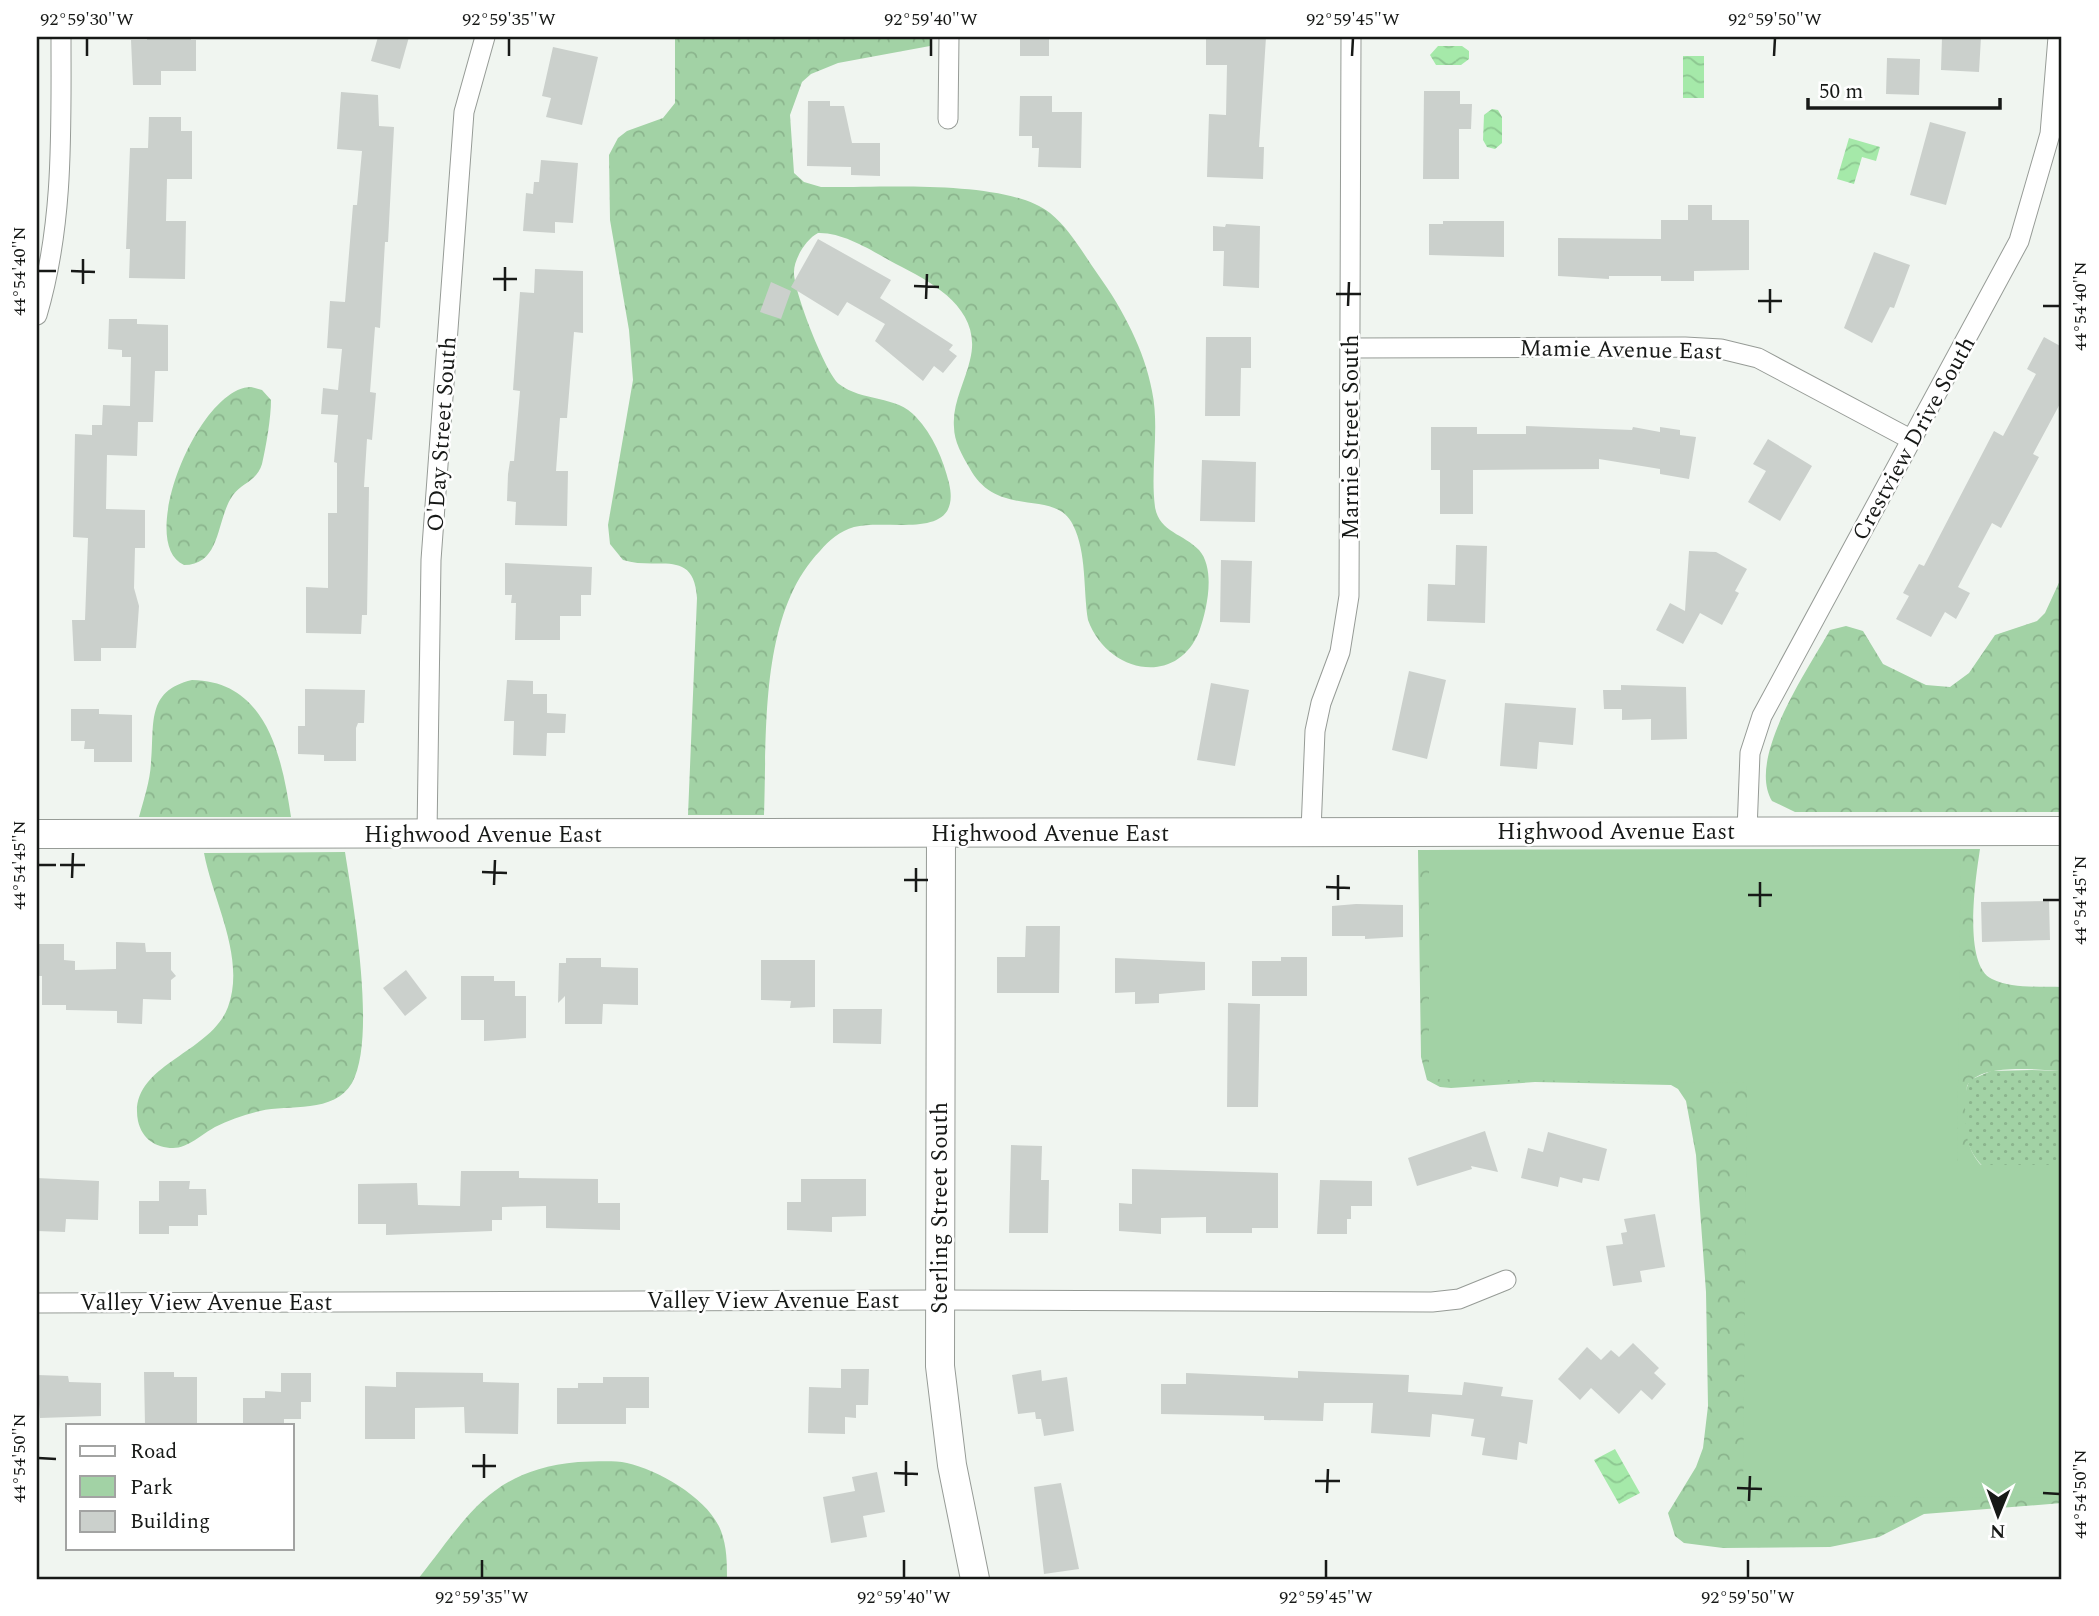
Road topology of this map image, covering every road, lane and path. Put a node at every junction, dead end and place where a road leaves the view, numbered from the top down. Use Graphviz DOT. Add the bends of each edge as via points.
graph roads {
  1 [pos="61,37"];
  2 [pos="485,37"];
  3 [pos="949,37"];
  4 [pos="1351,37"];
  5 [pos="2058,37"];
  6 [pos="948,119"];
  7 [pos="37,315"];
  8 [pos="1350,348"];
  9 [pos="1912,440"];
  10 [pos="1311,831"];
  11 [pos="1747,831"];
  12 [pos="2062,831"];
  13 [pos="941,833"];
  14 [pos="37,834"];
  15 [pos="427,834"];
  16 [pos="1506,1280"];
  17 [pos="939,1300"];
  18 [pos="37,1303"];
  19 [pos="975,1579"];
  1 -- 7 [label="street" via="60,190"];
  2 -- 15 [label="street, O'Day Street South" via="464,112 431,569"];
  3 -- 6 [label="street"];
  4 -- 8 [label="street, Marnie Street South"];
  5 -- 9 [label="street, Crestview Drive South" via="2050,134 2023,232"];
  8 -- 9 [label="street, Mamie Avenue East" via="1733,351 1785,370"];
  8 -- 10 [label="street, Marnie Street South" via="1349,596 1340,652 1315,731"];
  9 -- 11 [label="street, Crestview Drive South" via="1758,725 1749,766"];
  10 -- 11 [label="street, Highwood Avenue East"];
  10 -- 13 [label="street, Highwood Avenue East"];
  11 -- 12 [label="street, Highwood Avenue East"];
  13 -- 15 [label="street, Highwood Avenue East"];
  13 -- 17 [label="street, Sterling Street South"];
  14 -- 15 [label="street, Highwood Avenue East"];
  16 -- 17 [label="street, Valley View Avenue East" via="1440,1302"];
  17 -- 18 [label="street, Valley View Avenue East"];
  17 -- 19 [label="street, Sterling Street South" via="946,1424"];
}
